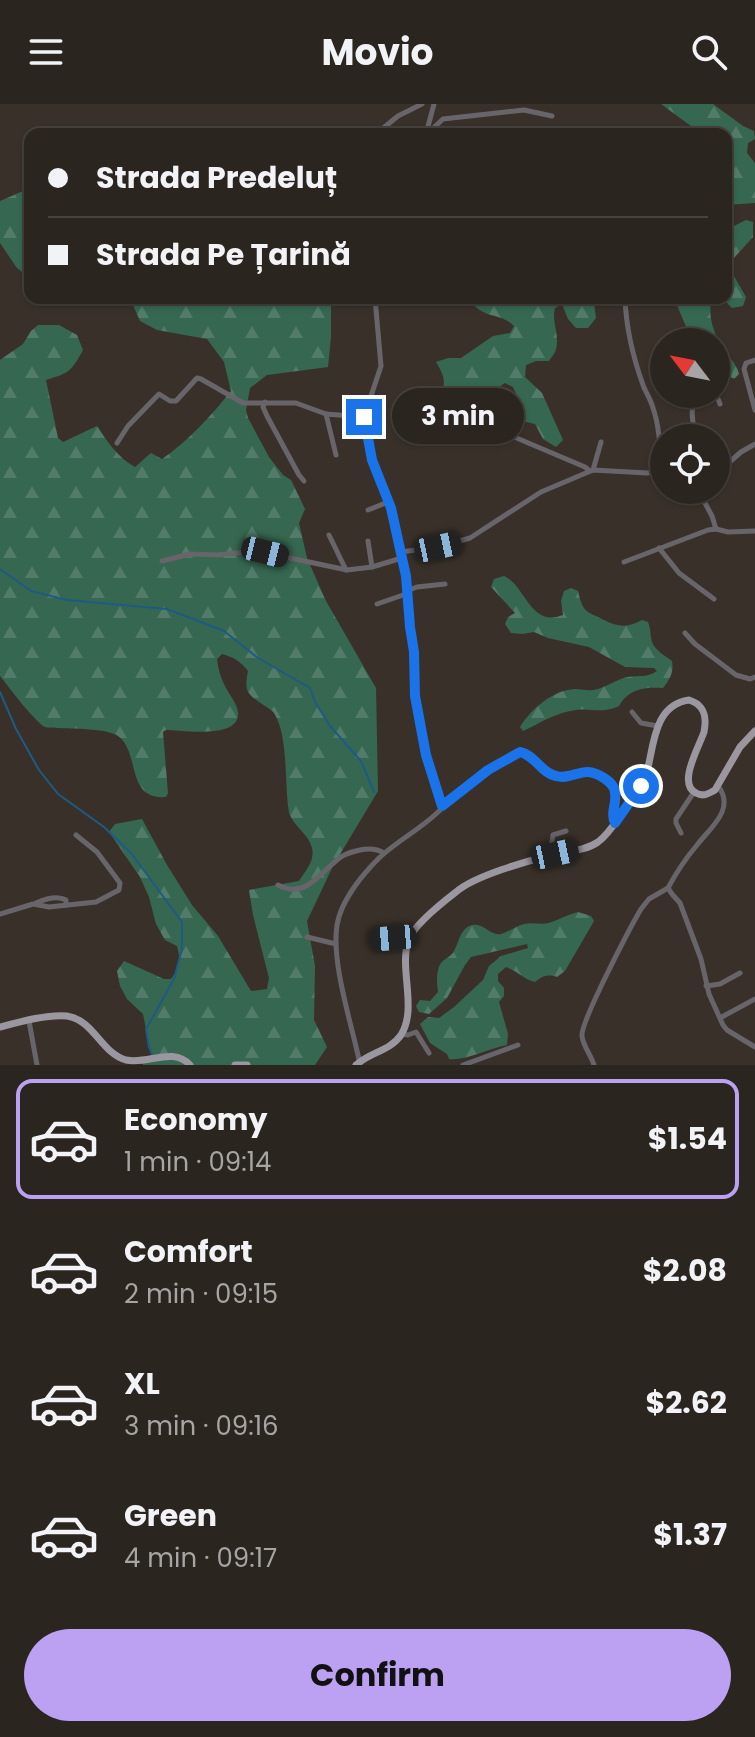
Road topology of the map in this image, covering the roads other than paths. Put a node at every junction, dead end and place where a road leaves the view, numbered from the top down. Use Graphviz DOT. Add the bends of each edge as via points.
graph roads {
  1 [pos="422,104"];
  2 [pos="433,106"];
  3 [pos="552,116"];
  4 [pos="443,119"];
  5 [pos="383,128"];
  6 [pos="428,128"];
  7 [pos="433,128"];
  8 [pos="376,304"];
  9 [pos="625,304"];
  10 [pos="755,360"];
  11 [pos="265,402"];
  12 [pos="755,410"];
  13 [pos="326,414"];
  14 [pos="364,417"];
  15 [pos="468,423"];
  16 [pos="657,424"];
  17 [pos="601,442"];
  18 [pos="117,443"];
  19 [pos="755,444"];
  20 [pos="336,455"];
  21 [pos="730,462"];
  22 [pos="592,471"];
  23 [pos="650,473"];
  24 [pos="304,481"];
  25 [pos="388,502"];
  26 [pos="706,504"];
  27 [pos="368,510"];
  28 [pos="716,529"];
  29 [pos="755,531"];
  30 [pos="329,535"];
  31 [pos="368,541"];
  32 [pos="659,548"];
  33 [pos="402,555"];
  34 [pos="162,561"];
  35 [pos="624,562"];
  36 [pos="372,567"];
  37 [pos="347,570"];
  38 [pos="445,584"];
  39 [pos="406,593"];
  40 [pos="714,599"];
  41 [pos="377,604"];
  42 [pos="685,633"];
  43 [pos="755,677"];
  44 [pos="632,712"];
  45 [pos="658,726"];
  46 [pos="755,731"];
  47 [pos="718,786"];
  48 [pos="694,792"];
  49 [pos="442,806"];
  50 [pos="615,823"];
  51 [pos="566,831"];
  52 [pos="681,833"];
  53 [pos="76,835"];
  54 [pos="384,853"];
  55 [pos="550,855"];
  56 [pos="278,885"];
  57 [pos="668,888"];
  58 [pos="0,914"];
  59 [pos="307,937"];
  60 [pos="410,937"];
  61 [pos="376,939"];
  62 [pos="336,944"];
  63 [pos="740,973"];
  64 [pos="706,986"];
  65 [pos="755,999"];
  66 [pos="720,1018"];
  67 [pos="29,1021"];
  68 [pos="0,1027"];
  69 [pos="401,1034"];
  70 [pos="518,1045"];
  71 [pos="755,1047"];
  72 [pos="429,1053"];
  73 [pos="151,1062"];
  74 [pos="359,1064"];
  75 [pos="37,1065"];
  76 [pos="190,1065"];
  77 [pos="235,1065"];
  78 [pos="247,1065"];
  79 [pos="463,1065"];
  80 [pos="594,1065"];
  1 -- 5 [label="street"];
  2 -- 4 [label="street"];
  2 -- 6 [label="street"];
  3 -- 4 [label="street" via="524,110"];
  4 -- 7 [label="street"];
  8 -- 14 [label="street" via="381,366"];
  9 -- 16 [label="street" via="632,347"];
  10 -- 12 [label="street" via="744,369"];
  11 -- 13 [label="street" via="296,403"];
  11 -- 18 [label="street" via="243,403 197,378 176,401 159,394"];
  11 -- 24 [label="street" via="264,410"];
  13 -- 14 [label="street"];
  13 -- 20 [label="street"];
  14 -- 25 [label="street"];
  15 -- 22 [label="street" via="500,431"];
  17 -- 22 [label="street"];
  19 -- 21 [label="street"];
  22 -- 23 [label="street"];
  22 -- 33 [label="street" via="541,492 470,538"];
  25 -- 27 [label="street"];
  25 -- 33 [label="street"];
  26 -- 28 [label="street"];
  28 -- 29 [label="street"];
  28 -- 32 [label="street"];
  30 -- 37 [label="street"];
  31 -- 36 [label="street"];
  32 -- 35 [label="street"];
  32 -- 40 [label="street" via="679,573"];
  33 -- 36 [label="street"];
  33 -- 39 [label="street"];
  34 -- 37 [label="street" via="190,554 257,551"];
  36 -- 37 [label="street"];
  38 -- 39 [label="street"];
  39 -- 41 [label="street"];
  39 -- 49 [label="street" via="415,696"];
  42 -- 43 [label="street" via="736,675"];
  44 -- 45 [label="street" via="641,723"];
  45 -- 48 [label="main road" via="679,702 689,700 701,707 705,725 687,780"];
  45 -- 50 [label="main road" via="644,780"];
  46 -- 47 [label="main road"];
  47 -- 48 [label="main road" via="704,795"];
  47 -- 57 [label="street" via="724,801 720,817"];
  48 -- 52 [label="street" via="676,819"];
  49 -- 50 [label="street" via="520,752 554,776 589,771 609,781 616,795"];
  49 -- 54 [label="street"];
  50 -- 55 [label="main road" via="595,844"];
  51 -- 55 [label="street" via="553,835"];
  53 -- 58 [label="street" via="101,856 120,883 117,893 66,905 60,897 43,900"];
  54 -- 56 [label="street" via="347,853 302,889"];
  54 -- 62 [label="street" via="347,901"];
  55 -- 60 [label="main road" via="467,884"];
  57 -- 64 [label="street" via="680,903"];
  57 -- 80 [label="street" via="641,909 582,1029"];
  59 -- 62 [label="street"];
  60 -- 61 [label="street"];
  60 -- 69 [label="main road" via="407,1017"];
  62 -- 74 [label="street"];
  63 -- 64 [label="street"];
  64 -- 66 [label="street"];
  65 -- 66 [label="street"];
  66 -- 71 [label="street" via="727,1030"];
  67 -- 68 [label="main road"];
  67 -- 73 [label="main road" via="71,1017 116,1055"];
  67 -- 75 [label="street"];
  69 -- 72 [label="street" via="416,1032"];
  69 -- 74 [label="main road"];
  70 -- 79 [label="street"];
  73 -- 76 [label="main road" via="177,1056"];
  77 -- 78 [label="main road"];
}
